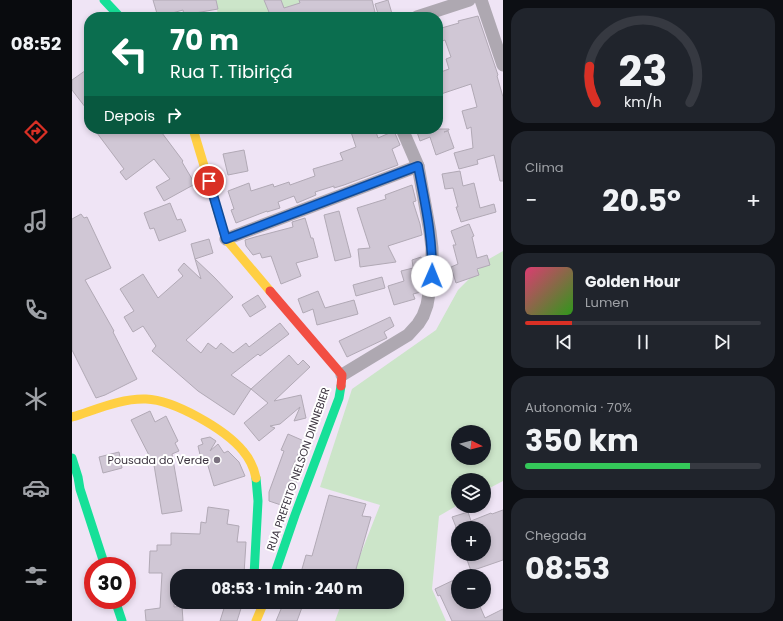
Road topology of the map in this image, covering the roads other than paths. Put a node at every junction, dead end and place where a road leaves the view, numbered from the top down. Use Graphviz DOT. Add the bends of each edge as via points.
graph roads {
  1 [pos="104,0"];
  2 [pos="469,0"];
  3 [pos="481,0"];
  4 [pos="115,12"];
  5 [pos="432,12"];
  6 [pos="503,65"];
  7 [pos="194,134"];
  8 [pos="405,134"];
  9 [pos="418,166"];
  10 [pos="226,239"];
  11 [pos="342,375"];
  12 [pos="72,417"];
  13 [pos="72,458"];
  14 [pos="73,470"];
  15 [pos="102,557"];
  16 [pos="255,569"];
  17 [pos="276,569"];
  18 [pos="118,609"];
  19 [pos="253,609"];
  20 [pos="261,609"];
  21 [pos="122,621"];
  22 [pos="253,621"];
  23 [pos="256,621"];
  1 -- 4 [label="street"];
  2 -- 5 [label="street"];
  3 -- 6 [label="street"];
  7 -- 10 [label="street"];
  8 -- 9 [label="street"];
  9 -- 10 [label="street"];
  9 -- 11 [label="street" via="432,248 432,276 423,316 408,335"];
  10 -- 11 [label="street"];
  11 -- 17 [label="street, RUA PREFEITO NELSON DINNEBIER" via="339,398"];
  12 -- 16 [label="street" via="137,400 160,401 196,416 240,446 251,460 258,492"];
  13 -- 14 [label="street"];
  14 -- 15 [label="street"];
  18 -- 21 [label="street"];
  19 -- 22 [label="street"];
  20 -- 23 [label="street"];
}
